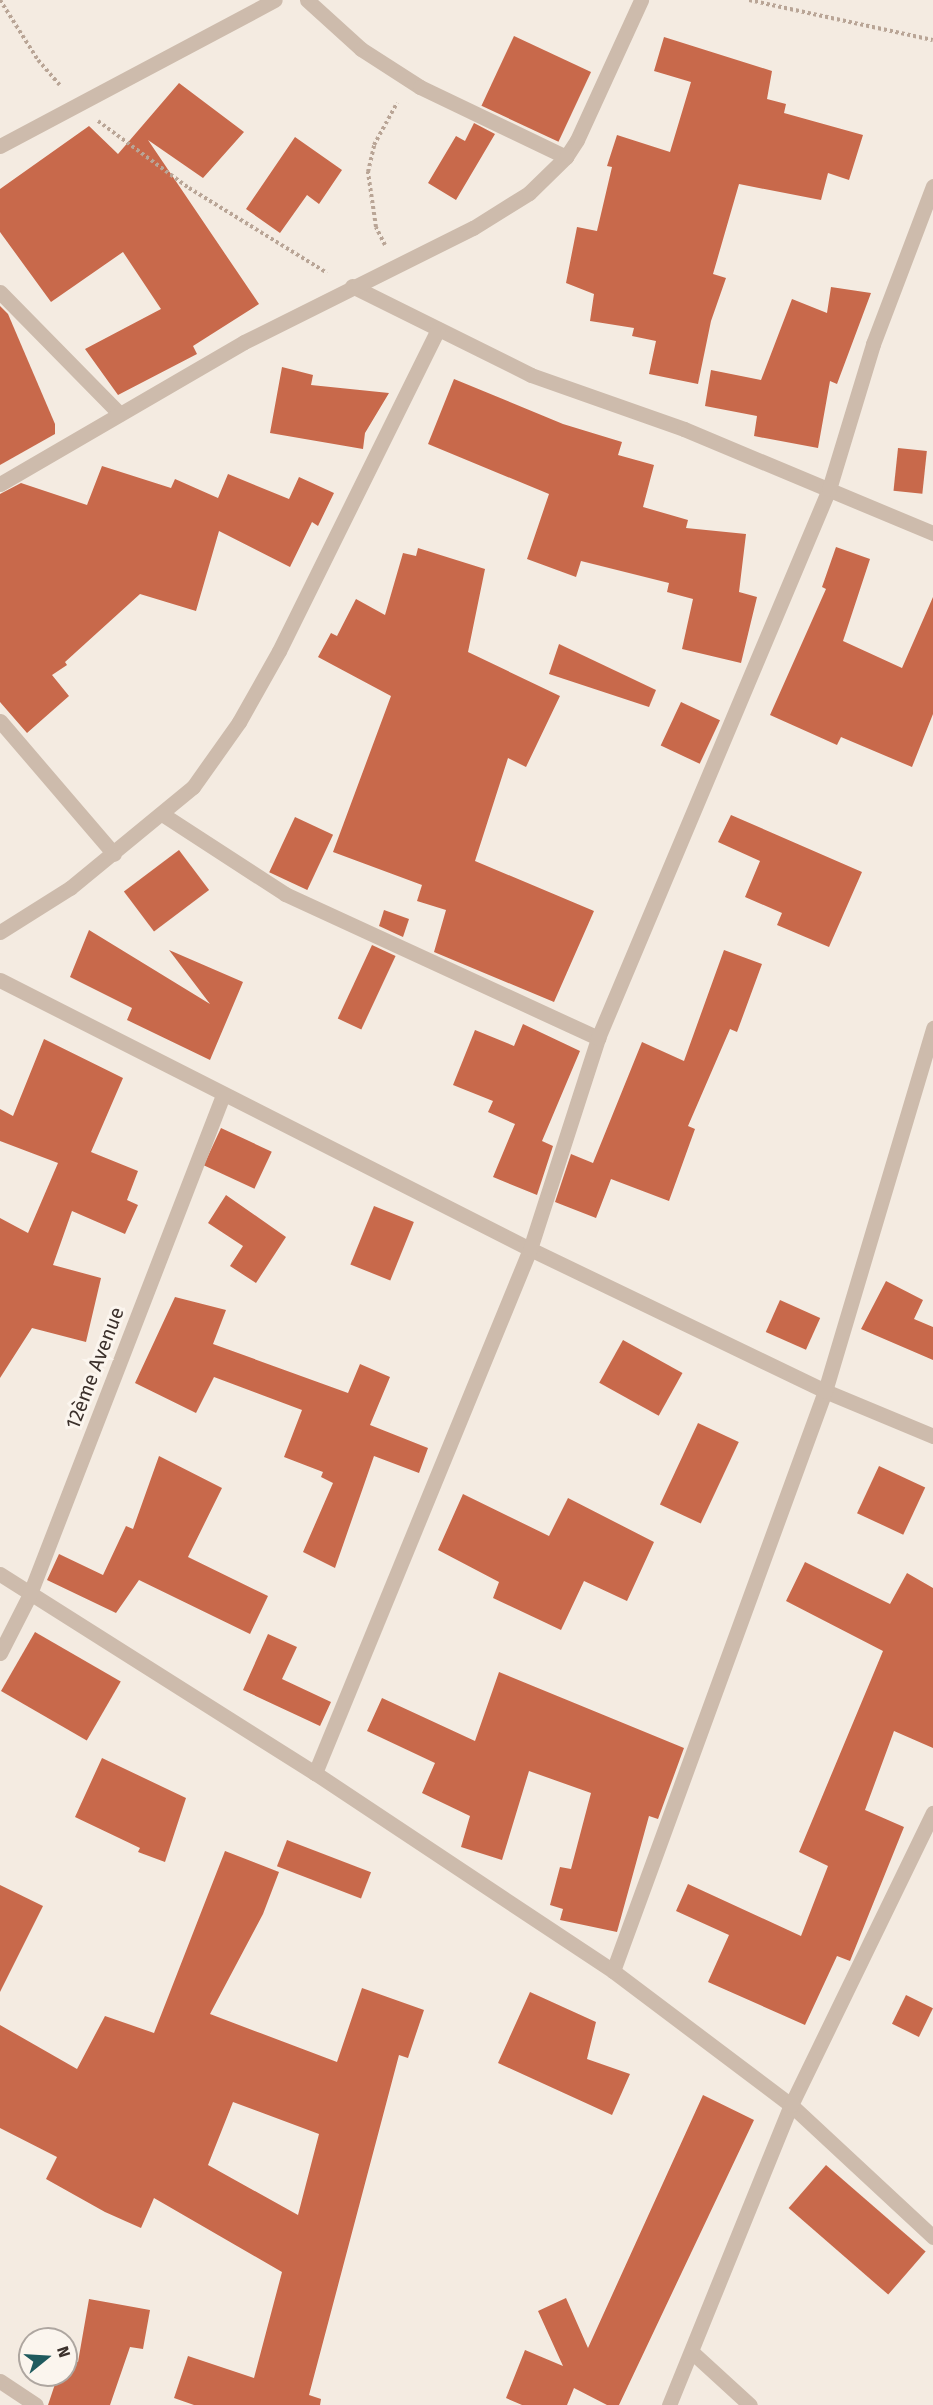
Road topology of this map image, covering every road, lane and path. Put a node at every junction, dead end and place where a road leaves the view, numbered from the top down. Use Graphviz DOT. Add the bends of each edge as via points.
graph roads {
  1 [pos="0,0"];
  2 [pos="275,0"];
  3 [pos="307,0"];
  4 [pos="641,0"];
  5 [pos="749,0"];
  6 [pos="933,40"];
  7 [pos="411,81"];
  8 [pos="79,105"];
  9 [pos="0,146"];
  10 [pos="566,157"];
  11 [pos="933,186"];
  12 [pos="403,261"];
  13 [pos="352,286"];
  14 [pos="0,292"];
  15 [pos="438,329"];
  16 [pos="120,414"];
  17 [pos="0,484"];
  18 [pos="829,489"];
  19 [pos="933,533"];
  20 [pos="0,721"];
  21 [pos="162,814"];
  22 [pos="114,854"];
  23 [pos="0,932"];
  24 [pos="0,980"];
  25 [pos="933,1028"];
  26 [pos="598,1038"];
  27 [pos="223,1095"];
  28 [pos="530,1248"];
  29 [pos="825,1391"];
  30 [pos="933,1436"];
  31 [pos="0,1574"];
  32 [pos="29,1596"];
  33 [pos="0,1653"];
  34 [pos="315,1773"];
  35 [pos="933,1813"];
  36 [pos="613,1971"];
  37 [pos="791,2105"];
  38 [pos="933,2236"];
  39 [pos="693,2353"];
  40 [pos="0,2381"];
  41 [pos="36,2405"];
  42 [pos="669,2405"];
  43 [pos="750,2405"];
  1 -- 8 [label="path" via="38,60"];
  2 -- 8 [label="street"];
  3 -- 7 [label="street" via="361,49"];
  4 -- 10 [label="street" via="594,108"];
  5 -- 6 [label="path"];
  7 -- 10 [label="street"];
  7 -- 12 [label="path" via="374,145 368,172 376,227 390,254"];
  8 -- 9 [label="street"];
  8 -- 13 [label="path" via="189,188 299,258"];
  10 -- 12 [label="street" via="529,193 473,228"];
  11 -- 18 [label="street" via="873,344"];
  12 -- 13 [label="street"];
  13 -- 15 [label="street"];
  13 -- 16 [label="street" via="244,342"];
  14 -- 16 [label="street"];
  15 -- 18 [label="street" via="531,375 684,429"];
  15 -- 21 [label="street" via="273,662 239,722 193,787"];
  16 -- 17 [label="street"];
  18 -- 19 [label="street"];
  18 -- 26 [label="street"];
  20 -- 22 [label="street"];
  21 -- 22 [label="street"];
  21 -- 26 [label="street" via="285,894"];
  22 -- 23 [label="street" via="70,888"];
  24 -- 27 [label="street"];
  25 -- 29 [label="street"];
  26 -- 28 [label="street"];
  27 -- 28 [label="street"];
  27 -- 32 [label="street, 12ème Avenue"];
  28 -- 29 [label="street"];
  28 -- 34 [label="street"];
  29 -- 30 [label="street"];
  29 -- 36 [label="street"];
  31 -- 32 [label="street"];
  32 -- 33 [label="street, 12ème Avenue"];
  32 -- 34 [label="street"];
  34 -- 36 [label="street"];
  35 -- 37 [label="street"];
  36 -- 37 [label="street"];
  37 -- 38 [label="street"];
  37 -- 39 [label="street"];
  39 -- 42 [label="street"];
  39 -- 43 [label="street"];
  40 -- 41 [label="street"];
}
